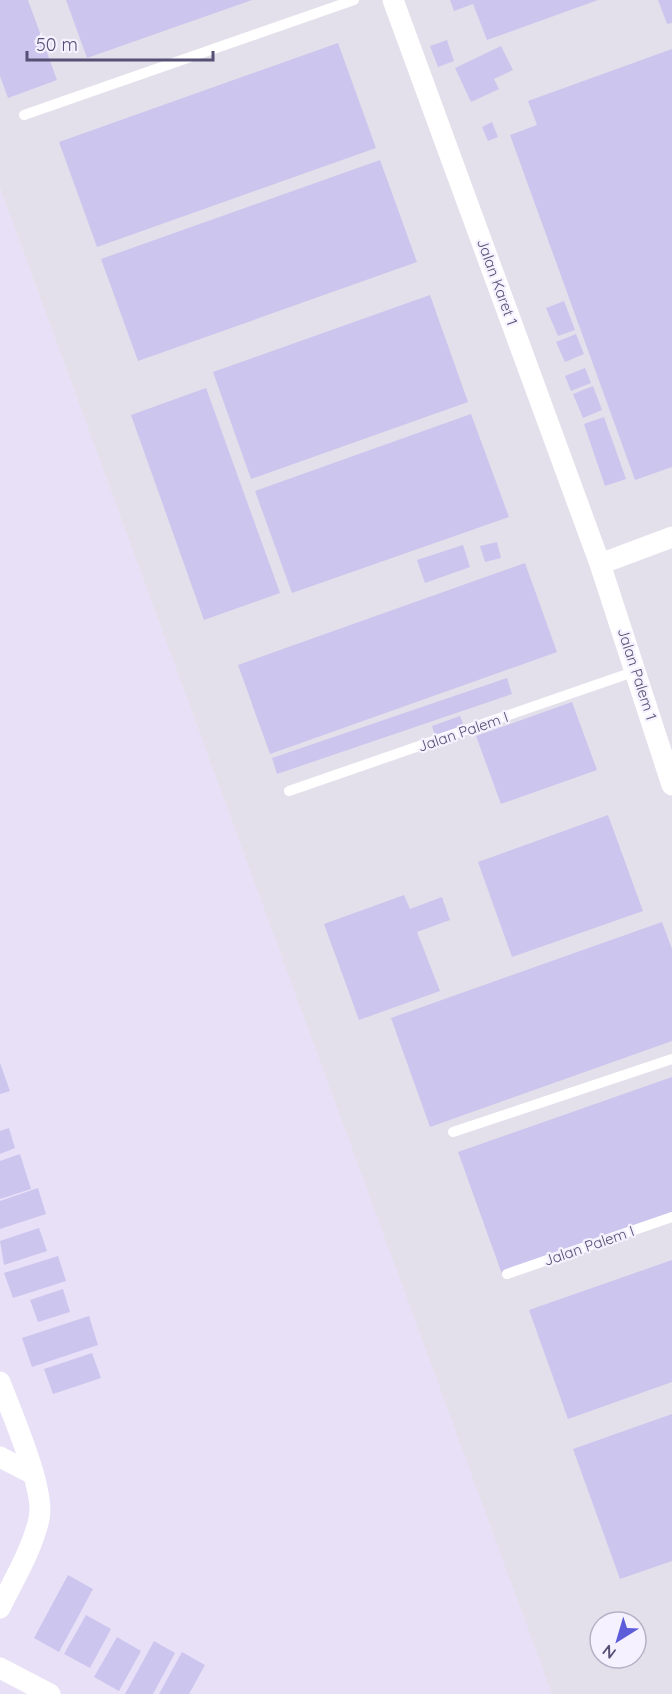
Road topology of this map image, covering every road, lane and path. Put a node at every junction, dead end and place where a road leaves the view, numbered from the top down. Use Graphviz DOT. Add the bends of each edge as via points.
graph roads {
  1 [pos="354,0"];
  2 [pos="393,0"];
  3 [pos="24,115"];
  4 [pos="672,537"];
  5 [pos="600,564"];
  6 [pos="636,671"];
  7 [pos="672,785"];
  8 [pos="289,791"];
  9 [pos="672,1059"];
  10 [pos="453,1132"];
  11 [pos="672,1217"];
  12 [pos="507,1274"];
  13 [pos="0,1382"];
  14 [pos="0,1457"];
  15 [pos="33,1474"];
  16 [pos="0,1608"];
  17 [pos="0,1668"];
  18 [pos="50,1694"];
  1 -- 3 [label="lane"];
  2 -- 5 [label="street, Jalan Karet 1"];
  4 -- 5 [label="street"];
  5 -- 6 [label="street, Jalan Palem 1"];
  6 -- 7 [label="street, Jalan Palem 1"];
  6 -- 8 [label="lane, Jalan Palem I"];
  9 -- 10 [label="lane"];
  11 -- 12 [label="lane, Jalan Palem I"];
  13 -- 15 [label="street"];
  14 -- 15 [label="street"];
  15 -- 16 [label="street" via="40,1517"];
  17 -- 18 [label="street"];
}
